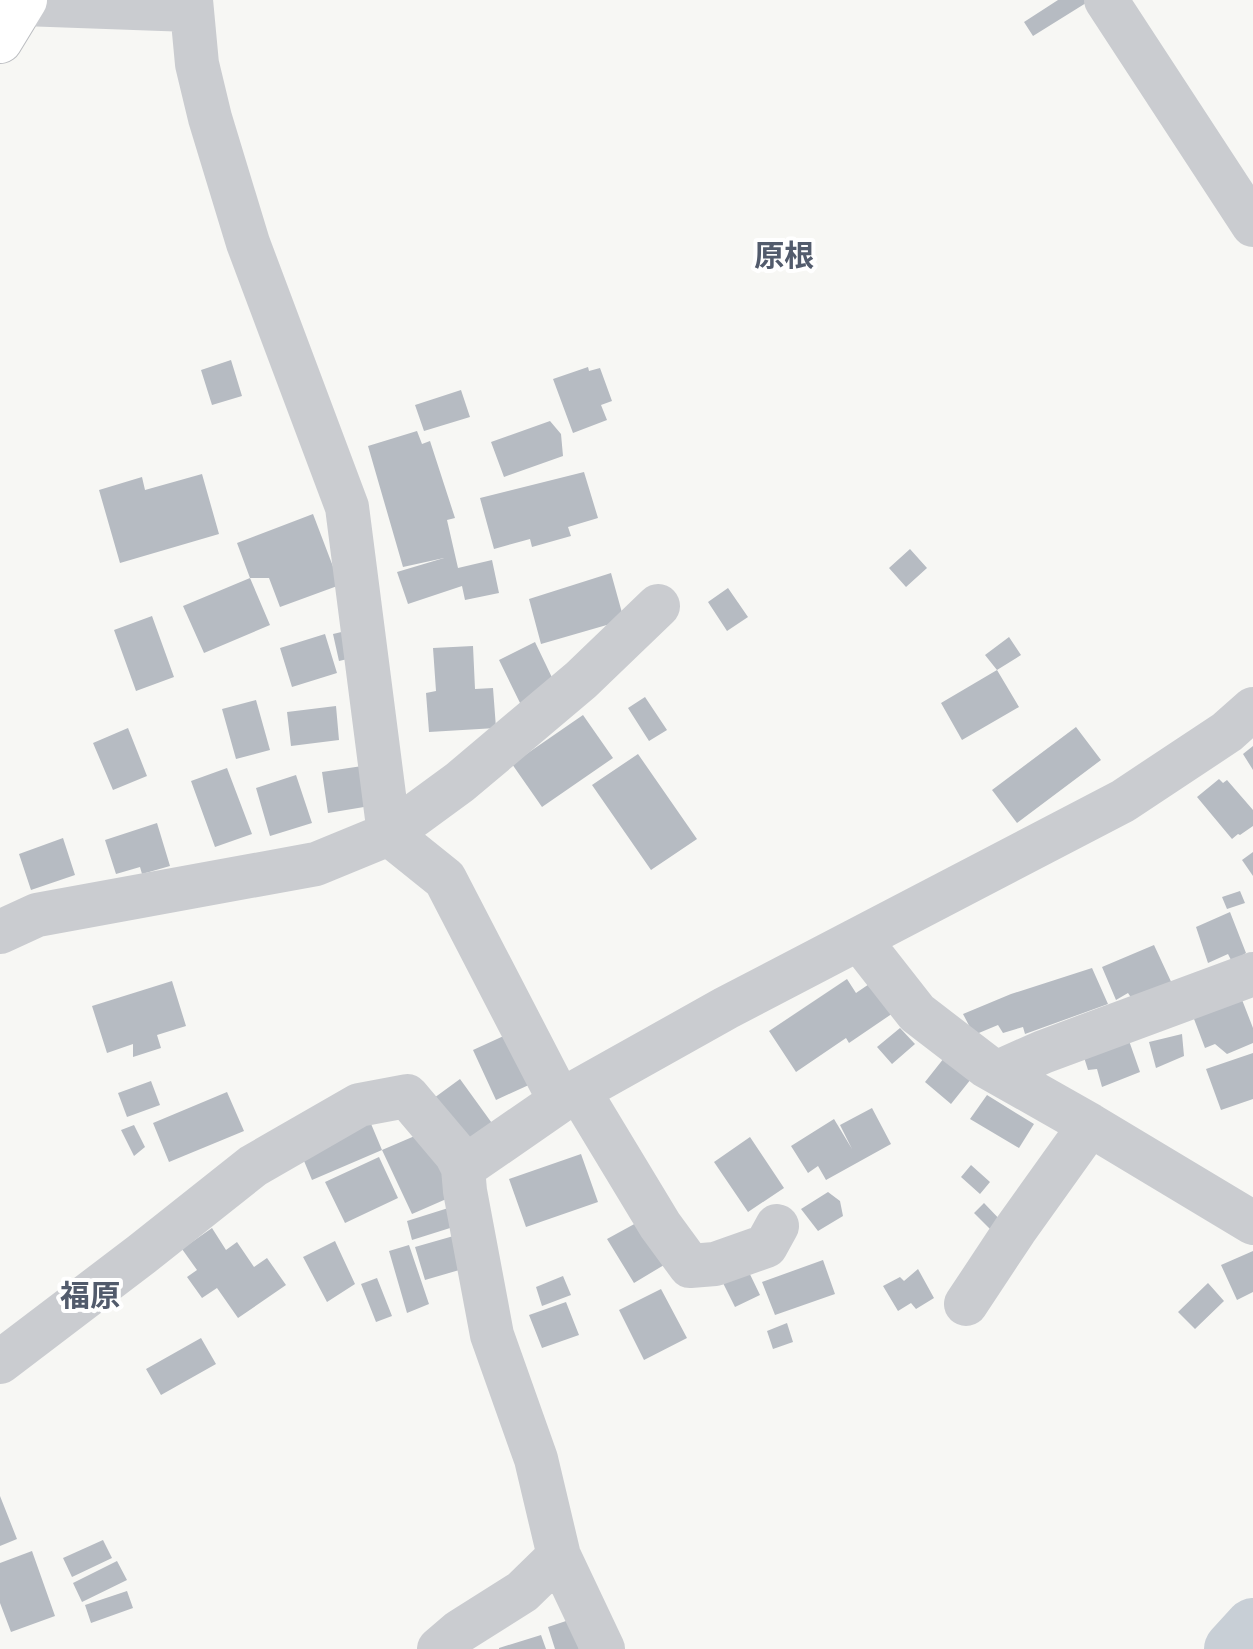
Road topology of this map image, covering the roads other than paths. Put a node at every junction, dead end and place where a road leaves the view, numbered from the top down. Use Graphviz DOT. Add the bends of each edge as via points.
graph roads {
  1 [pos="1106,0"];
  2 [pos="24,2"];
  3 [pos="190,5"];
  4 [pos="0,41"];
  5 [pos="1253,225"];
  6 [pos="658,606"];
  7 [pos="1253,709"];
  8 [pos="389,834"];
  9 [pos="0,932"];
  10 [pos="859,939"];
  11 [pos="1253,974"];
  12 [pos="998,1072"];
  13 [pos="570,1096"];
  14 [pos="1090,1125"];
  15 [pos="463,1168"];
  16 [pos="1253,1223"];
  17 [pos="777,1226"];
  18 [pos="966,1304"];
  19 [pos="0,1362"];
  20 [pos="559,1556"];
  21 [pos="439,1649"];
  22 [pos="603,1649"];
  1 -- 5 [label="street"];
  2 -- 3 [label="street"];
  2 -- 4 [label="highway"];
  3 -- 8 [label="street" via="210,118 248,243 347,507"];
  6 -- 8 [label="street" via="569,690"];
  7 -- 10 [label="street" via="1123,801"];
  8 -- 9 [label="street" via="316,864 37,915"];
  8 -- 13 [label="street" via="445,879"];
  10 -- 12 [label="street" via="917,1013"];
  10 -- 13 [label="street"];
  11 -- 12 [label="street"];
  12 -- 14 [label="street"];
  13 -- 15 [label="street"];
  13 -- 17 [label="street" via="690,1266 715,1264 766,1246"];
  14 -- 16 [label="street"];
  14 -- 18 [label="street"];
  15 -- 19 [label="street" via="407,1096 359,1105 253,1166"];
  15 -- 20 [label="street" via="492,1335 536,1459"];
  20 -- 21 [label="street" via="522,1592"];
  20 -- 22 [label="street"];
}
